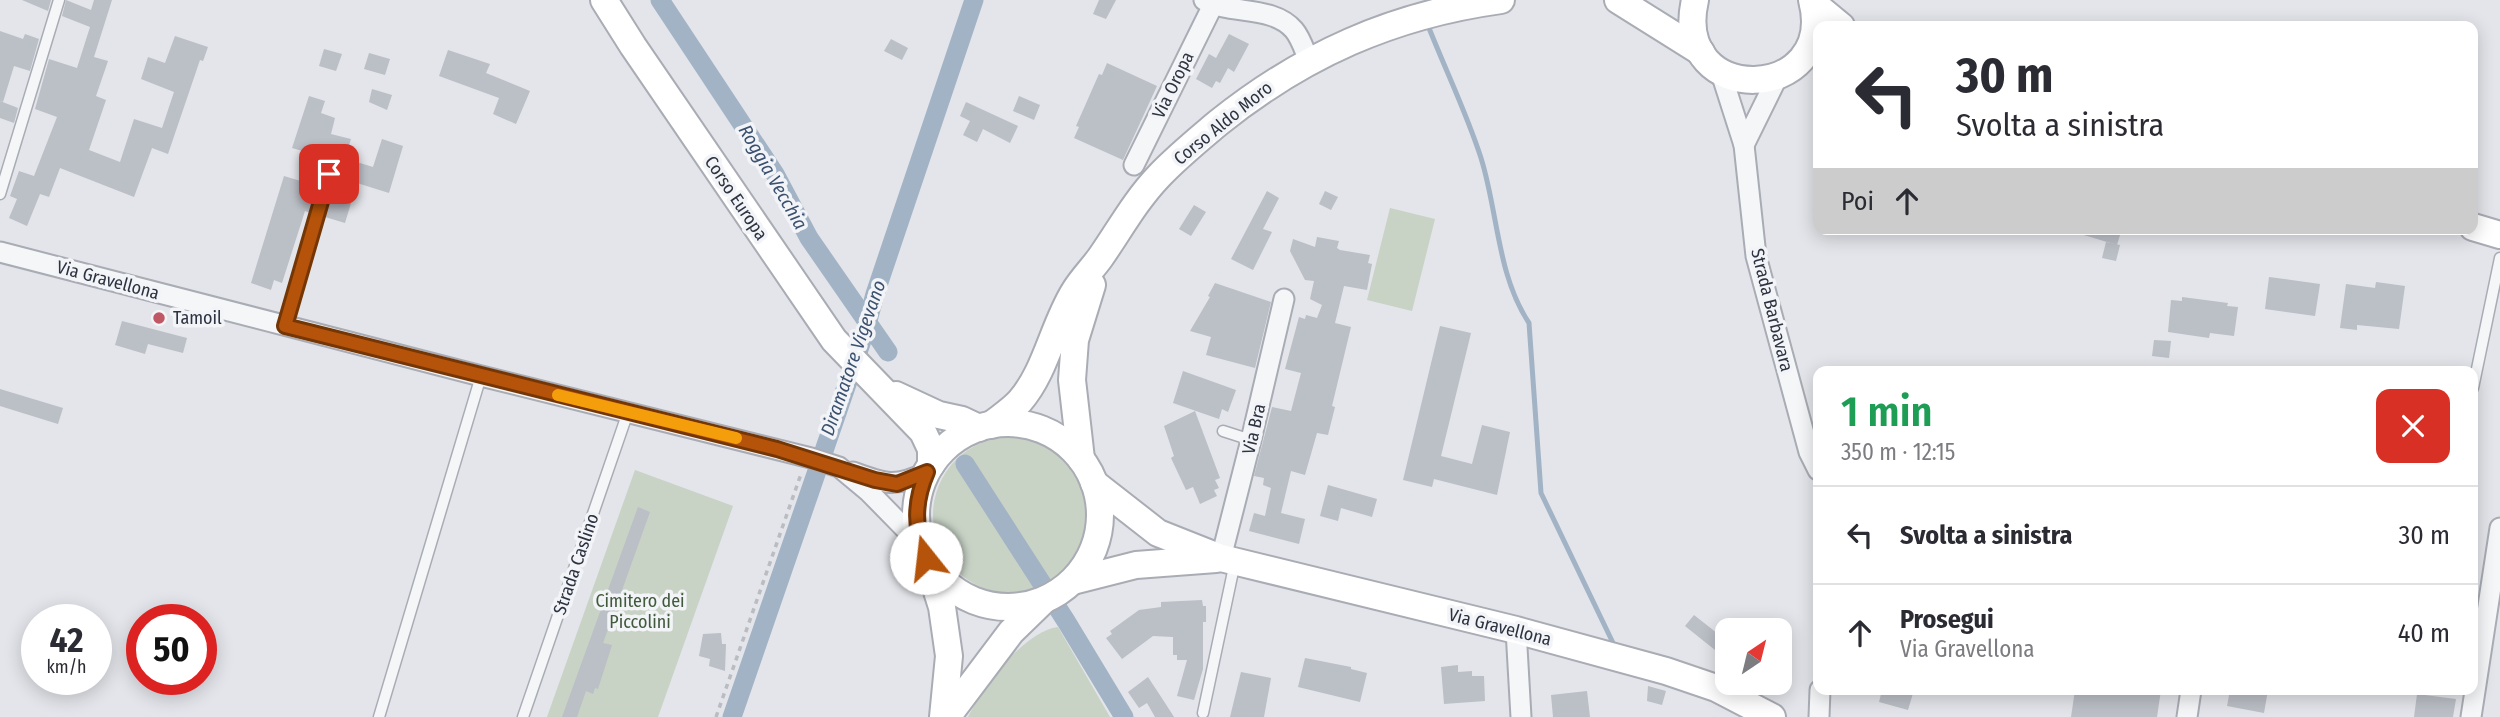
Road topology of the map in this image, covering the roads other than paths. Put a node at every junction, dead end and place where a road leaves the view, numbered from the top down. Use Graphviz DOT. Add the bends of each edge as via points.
graph roads {
  1 [pos="59,0"];
  2 [pos="604,0"];
  3 [pos="1501,0"];
  4 [pos="1618,0"];
  5 [pos="1695,0"];
  6 [pos="1209,2"];
  7 [pos="1813,2"];
  8 [pos="1815,21"];
  9 [pos="1835,21"];
  10 [pos="1813,32"];
  11 [pos="1700,52"];
  12 [pos="1309,61"];
  13 [pos="1813,67"];
  14 [pos="1721,73"];
  15 [pos="1783,74"];
  16 [pos="1744,145"];
  17 [pos="1133,165"];
  18 [pos="329,174"];
  19 [pos="0,194"];
  20 [pos="2478,228"];
  21 [pos="2500,235"];
  22 [pos="0,252"];
  23 [pos="1100,257"];
  24 [pos="2500,257"];
  25 [pos="1284,299"];
  26 [pos="285,326"];
  27 [pos="2478,366"];
  28 [pos="481,376"];
  29 [pos="879,386"];
  30 [pos="628,412"];
  31 [pos="985,426"];
  32 [pos="1223,431"];
  33 [pos="1251,440"];
  34 [pos="1081,459"];
  35 [pos="1813,460"];
  36 [pos="838,467"];
  37 [pos="929,468"];
  38 [pos="1094,483"];
  39 [pos="2500,528"];
  40 [pos="924,551"];
  41 [pos="1228,560"];
  42 [pos="1055,593"];
  43 [pos="1516,630"];
  44 [pos="2478,676"];
  45 [pos="1820,695"];
  46 [pos="2190,695"];
  47 [pos="2475,695"];
  48 [pos="1203,713"];
  49 [pos="379,717"];
  50 [pos="523,717"];
  51 [pos="945,717"];
  52 [pos="1521,717"];
  53 [pos="1772,717"];
  54 [pos="1819,717"];
  55 [pos="2187,717"];
  56 [pos="2472,717"];
  1 -- 19 [label="lane"];
  2 -- 29 [label="main road, Corso Europa" via="834,340"];
  3 -- 12 [label="main road, Corso Aldo Moro" via="1415,17 1359,36"];
  4 -- 11 [label="main road"];
  5 -- 11 [label="main road" via="1691,15"];
  6 -- 12 [label="street, Via Oropa" via="1278,19 1294,30"];
  6 -- 17 [label="street, Via Oropa"];
  7 -- 8 [label="main road"];
  7 -- 9 [label="main road"];
  10 -- 15 [label="main road" via="1801,59"];
  11 -- 14 [label="main road"];
  12 -- 23 [label="main road, Corso Aldo Moro" via="1254,94 1198,139 1158,177"];
  13 -- 15 [label="main road"];
  14 -- 15 [label="main road" via="1749,81"];
  14 -- 16 [label="street, Strada Barbavara"];
  15 -- 16 [label="street"];
  16 -- 35 [label="street, Strada Barbavara" via="1756,256"];
  18 -- 26 [label="lane"];
  20 -- 21 [label="main road"];
  22 -- 26 [label="street, Via Gravellona"];
  23 -- 31 [label="main road, Corso Aldo Moro" via="1074,291 1020,401"];
  23 -- 34 [label="main road, Corso Aldo Moro" via="1075,340 1072,380"];
  24 -- 27 [label="lane"];
  25 -- 33 [label="street, Via Bra"];
  26 -- 28 [label="street, Via Gravellona"];
  28 -- 30 [label="street, Via Gravellona"];
  28 -- 49 [label="lane"];
  29 -- 31 [label="main road" via="939,415"];
  29 -- 37 [label="main road, Corso Europa" via="923,432 931,449"];
  30 -- 36 [label="street, Via Gravellona"];
  30 -- 50 [label="lane, Strada Caslino"];
  31 -- 34 [label="main road" via="1016,423 1041,429 1063,441"];
  31 -- 37 [label="main road" via="960,436"];
  32 -- 33 [label="lane"];
  33 -- 41 [label="street, Via Bra"];
  34 -- 38 [label="main road"];
  36 -- 37 [label="street" via="897,484"];
  36 -- 40 [label="street, Via Gravellona" via="869,492"];
  37 -- 40 [label="main road" via="916,508"];
  38 -- 41 [label="main road, Via Gravellona" via="1158,533"];
  38 -- 42 [label="main road" via="1100,503 1098,535 1086,565"];
  39 -- 44 [label="street"];
  40 -- 42 [label="main road" via="939,576 977,602 1022,607"];
  40 -- 51 [label="main road" via="943,607 949,656"];
  41 -- 42 [label="main road, Via Gravellona" via="1136,565"];
  41 -- 43 [label="main road, Via Gravellona"];
  41 -- 48 [label="lane"];
  42 -- 51 [label="main road" via="1011,632"];
  43 -- 52 [label="street"];
  43 -- 53 [label="main road, Via Gravellona" via="1678,675 1716,688"];
  45 -- 54 [label="street"];
  46 -- 55 [label="street"];
  47 -- 56 [label="street"];
}
